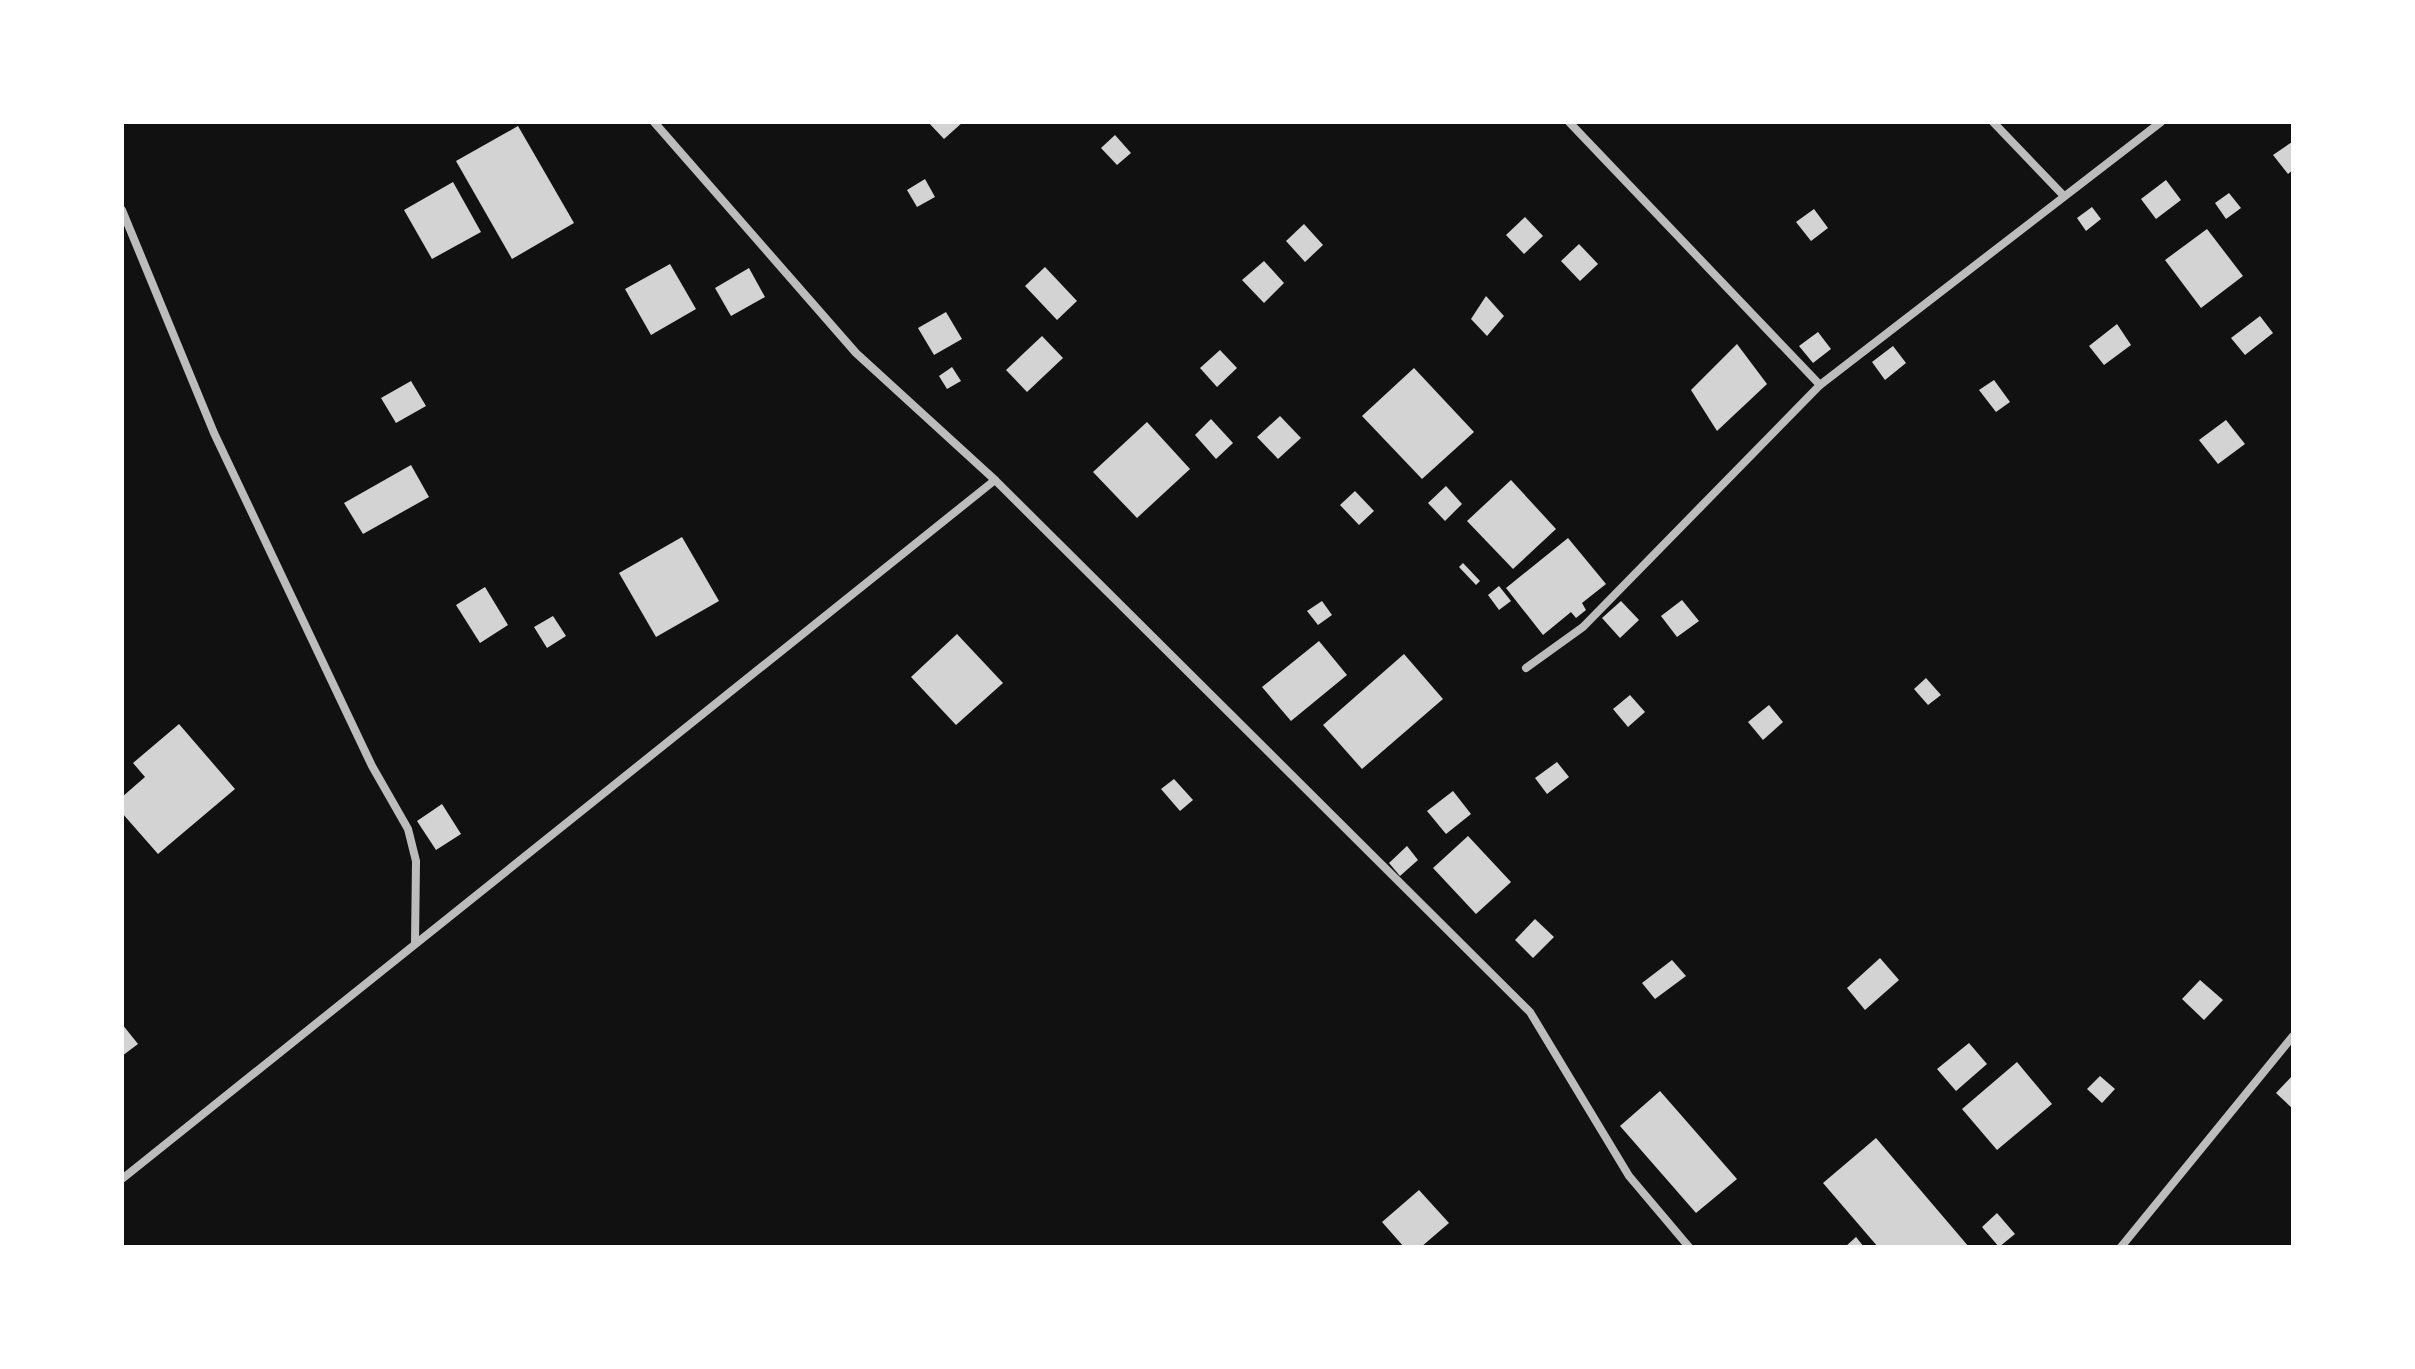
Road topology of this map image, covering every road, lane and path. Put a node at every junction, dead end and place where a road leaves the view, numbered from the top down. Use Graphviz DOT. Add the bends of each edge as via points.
graph roads {
  1 [pos="654,122"];
  2 [pos="1569,122"];
  3 [pos="1993,122"];
  4 [pos="2161,122"];
  5 [pos="2063,195"];
  6 [pos="122,210"];
  7 [pos="1820,385"];
  8 [pos="995,480"];
  9 [pos="1526,668"];
  10 [pos="415,943"];
  11 [pos="2293,1036"];
  12 [pos="122,1179"];
  13 [pos="1689,1247"];
  14 [pos="2121,1247"];
  1 -- 8 [label="street" via="856,353"];
  2 -- 7 [label="street"];
  3 -- 5 [label="street"];
  4 -- 5 [label="street"];
  5 -- 7 [label="street"];
  6 -- 10 [label="street" via="214,433 372,766 408,829 416,861"];
  7 -- 9 [label="street" via="1583,627"];
  8 -- 10 [label="street"];
  8 -- 13 [label="street" via="1530,1012 1629,1176"];
  10 -- 12 [label="street"];
  11 -- 14 [label="street"];
}
